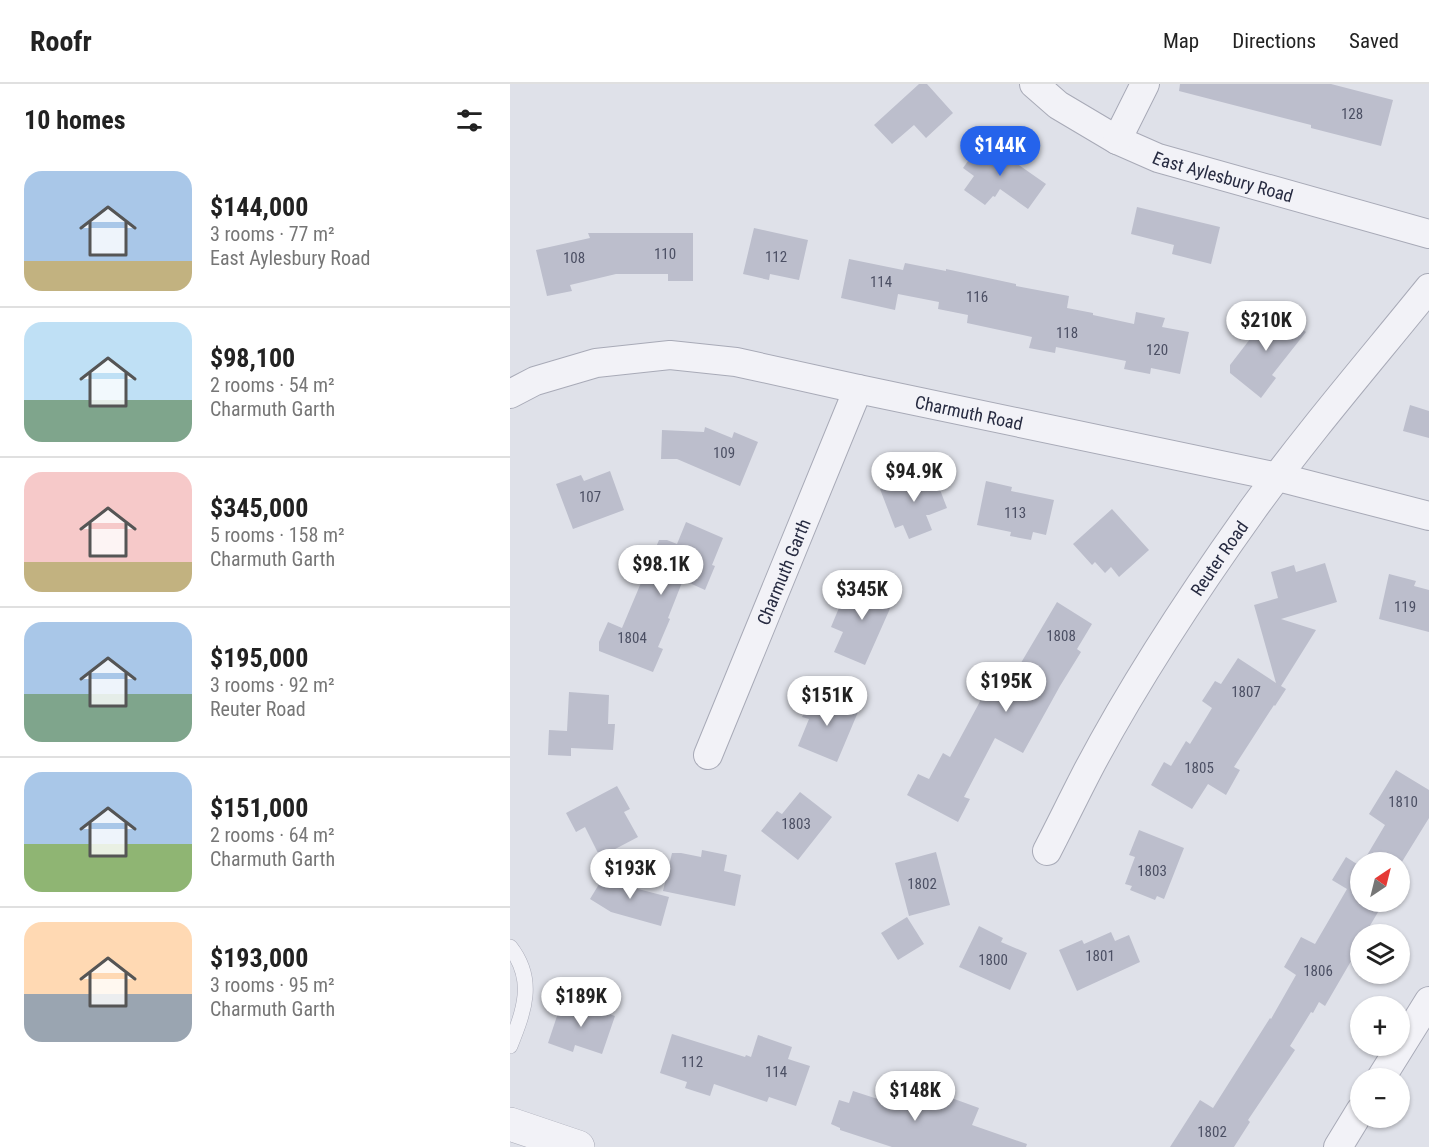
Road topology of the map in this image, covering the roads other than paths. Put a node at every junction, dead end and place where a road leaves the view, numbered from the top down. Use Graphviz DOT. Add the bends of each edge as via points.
graph roads {
  1 [pos="1034,84"];
  2 [pos="1145,84"];
  3 [pos="1117,140"];
  4 [pos="1429,234"];
  5 [pos="1429,288"];
  6 [pos="858,389"];
  7 [pos="510,394"];
  8 [pos="1278,477"];
  9 [pos="1429,516"];
  10 [pos="708,755"];
  11 [pos="1047,852"];
  12 [pos="510,947"];
  13 [pos="1429,1001"];
  14 [pos="510,1046"];
  15 [pos="1387,1068"];
  16 [pos="510,1124"];
  17 [pos="1350,1127"];
  18 [pos="578,1147"];
  19 [pos="1338,1147"];
  1 -- 3 [label="street, East Aylesbury Road" via="1058,105"];
  2 -- 3 [label="street"];
  3 -- 4 [label="street, East Aylesbury Road" via="1158,158"];
  5 -- 8 [label="street, Reuter Road"];
  6 -- 7 [label="street, Charmuth Road" via="736,362 670,355 596,363 535,381"];
  6 -- 8 [label="street, Charmuth Road"];
  6 -- 10 [label="street, Charmuth Garth"];
  8 -- 9 [label="street, Charmuth Road"];
  8 -- 11 [label="street, Reuter Road" via="1162,643 1088,769"];
  12 -- 14 [label="lane" via="524,970 526,989 522,1015"];
  13 -- 15 [label="street"];
  16 -- 18 [label="street"];
  17 -- 19 [label="street"];
}
